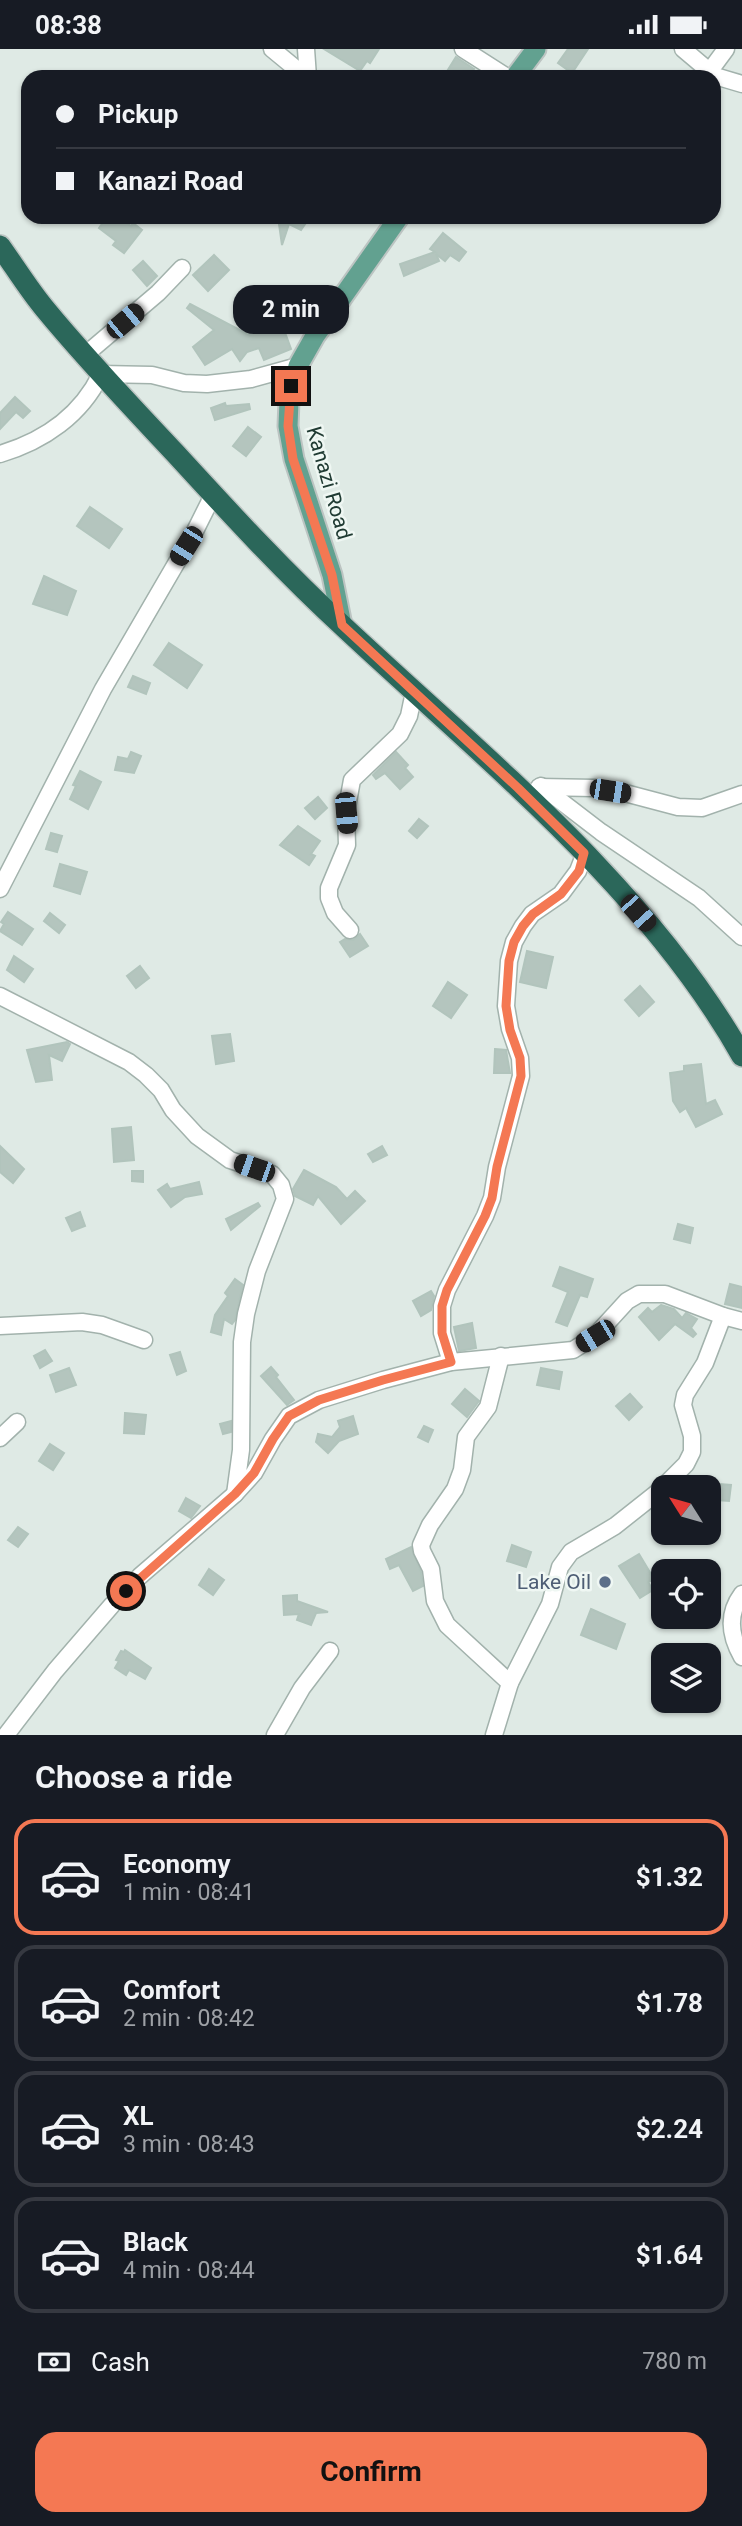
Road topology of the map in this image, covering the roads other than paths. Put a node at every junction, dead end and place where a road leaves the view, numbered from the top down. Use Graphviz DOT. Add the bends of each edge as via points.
graph roads {
  1 [pos="272,49"];
  2 [pos="306,49"];
  3 [pos="463,49"];
  4 [pos="536,49"];
  5 [pos="683,49"];
  6 [pos="726,49"];
  7 [pos="298,70"];
  8 [pos="307,70"];
  9 [pos="496,70"];
  10 [pos="520,70"];
  11 [pos="706,70"];
  12 [pos="715,70"];
  13 [pos="721,78"];
  14 [pos="742,84"];
  15 [pos="395,224"];
  16 [pos="0,246"];
  17 [pos="182,268"];
  18 [pos="85,355"];
  19 [pos="298,366"];
  20 [pos="102,374"];
  21 [pos="0,454"];
  22 [pos="213,495"];
  23 [pos="342,625"];
  24 [pos="414,692"];
  25 [pos="541,786"];
  26 [pos="518,788"];
  27 [pos="742,794"];
  28 [pos="584,853"];
  29 [pos="0,889"];
  30 [pos="350,930"];
  31 [pos="742,937"];
  32 [pos="0,996"];
  33 [pos="742,1056"];
  34 [pos="723,1316"];
  35 [pos="742,1321"];
  36 [pos="0,1326"];
  37 [pos="144,1340"];
  38 [pos="501,1356"];
  39 [pos="451,1362"];
  40 [pos="17,1422"];
  41 [pos="0,1438"];
  42 [pos="675,1475"];
  43 [pos="235,1494"];
  44 [pos="651,1498"];
  45 [pos="742,1594"];
  46 [pos="330,1651"];
  47 [pos="742,1657"];
  48 [pos="510,1683"];
  49 [pos="6,1735"];
  50 [pos="275,1735"];
  51 [pos="494,1735"];
  1 -- 7 [label="street"];
  2 -- 8 [label="street"];
  3 -- 9 [label="street"];
  4 -- 10 [label="main road"];
  5 -- 11 [label="street"];
  6 -- 12 [label="street"];
  13 -- 14 [label="street"];
  15 -- 19 [label="main road, Kanazi Road"];
  16 -- 18 [label="highway" via="43,307"];
  17 -- 18 [label="street"];
  18 -- 20 [label="highway"];
  19 -- 20 [label="street" via="251,379 207,384 152,375"];
  19 -- 23 [label="main road, Kanazi Road" via="291,386 288,426 293,459 332,575"];
  20 -- 21 [label="street" via="91,396 63,424"];
  20 -- 22 [label="highway"];
  22 -- 23 [label="highway"];
  22 -- 29 [label="street" via="103,689"];
  23 -- 24 [label="highway"];
  24 -- 26 [label="highway"];
  24 -- 30 [label="street" via="410,716 400,734 352,780 347,845 329,888 335,913"];
  25 -- 26 [label="street"];
  25 -- 27 [label="street" via="595,789 702,808"];
  25 -- 31 [label="street" via="699,898"];
  26 -- 28 [label="highway"];
  28 -- 33 [label="highway" via="677,957"];
  28 -- 39 [label="street" via="579,871 561,894 523,926 509,961 506,1006 521,1076 492,1198 442,1306 442,1333"];
  32 -- 43 [label="street" via="129,1062 161,1090 197,1136 230,1160 271,1174 281,1185 285,1199 246,1314"];
  34 -- 35 [label="street"];
  34 -- 38 [label="street" via="664,1294 639,1294 626,1301 595,1336 573,1350"];
  34 -- 42 [label="street" via="705,1363 685,1395 692,1452"];
  36 -- 37 [label="street" via="82,1322"];
  38 -- 39 [label="street"];
  38 -- 48 [label="street" via="488,1407 466,1437 455,1489 421,1545 431,1569 435,1601 447,1625"];
  39 -- 43 [label="street" via="319,1400 289,1416 254,1473"];
  40 -- 41 [label="street"];
  43 -- 49 [label="street" via="112,1605"];
  44 -- 48 [label="street" via="564,1560 550,1604"];
  45 -- 47 [label="street" via="731,1621"];
  46 -- 50 [label="street"];
  48 -- 51 [label="street"];
}
